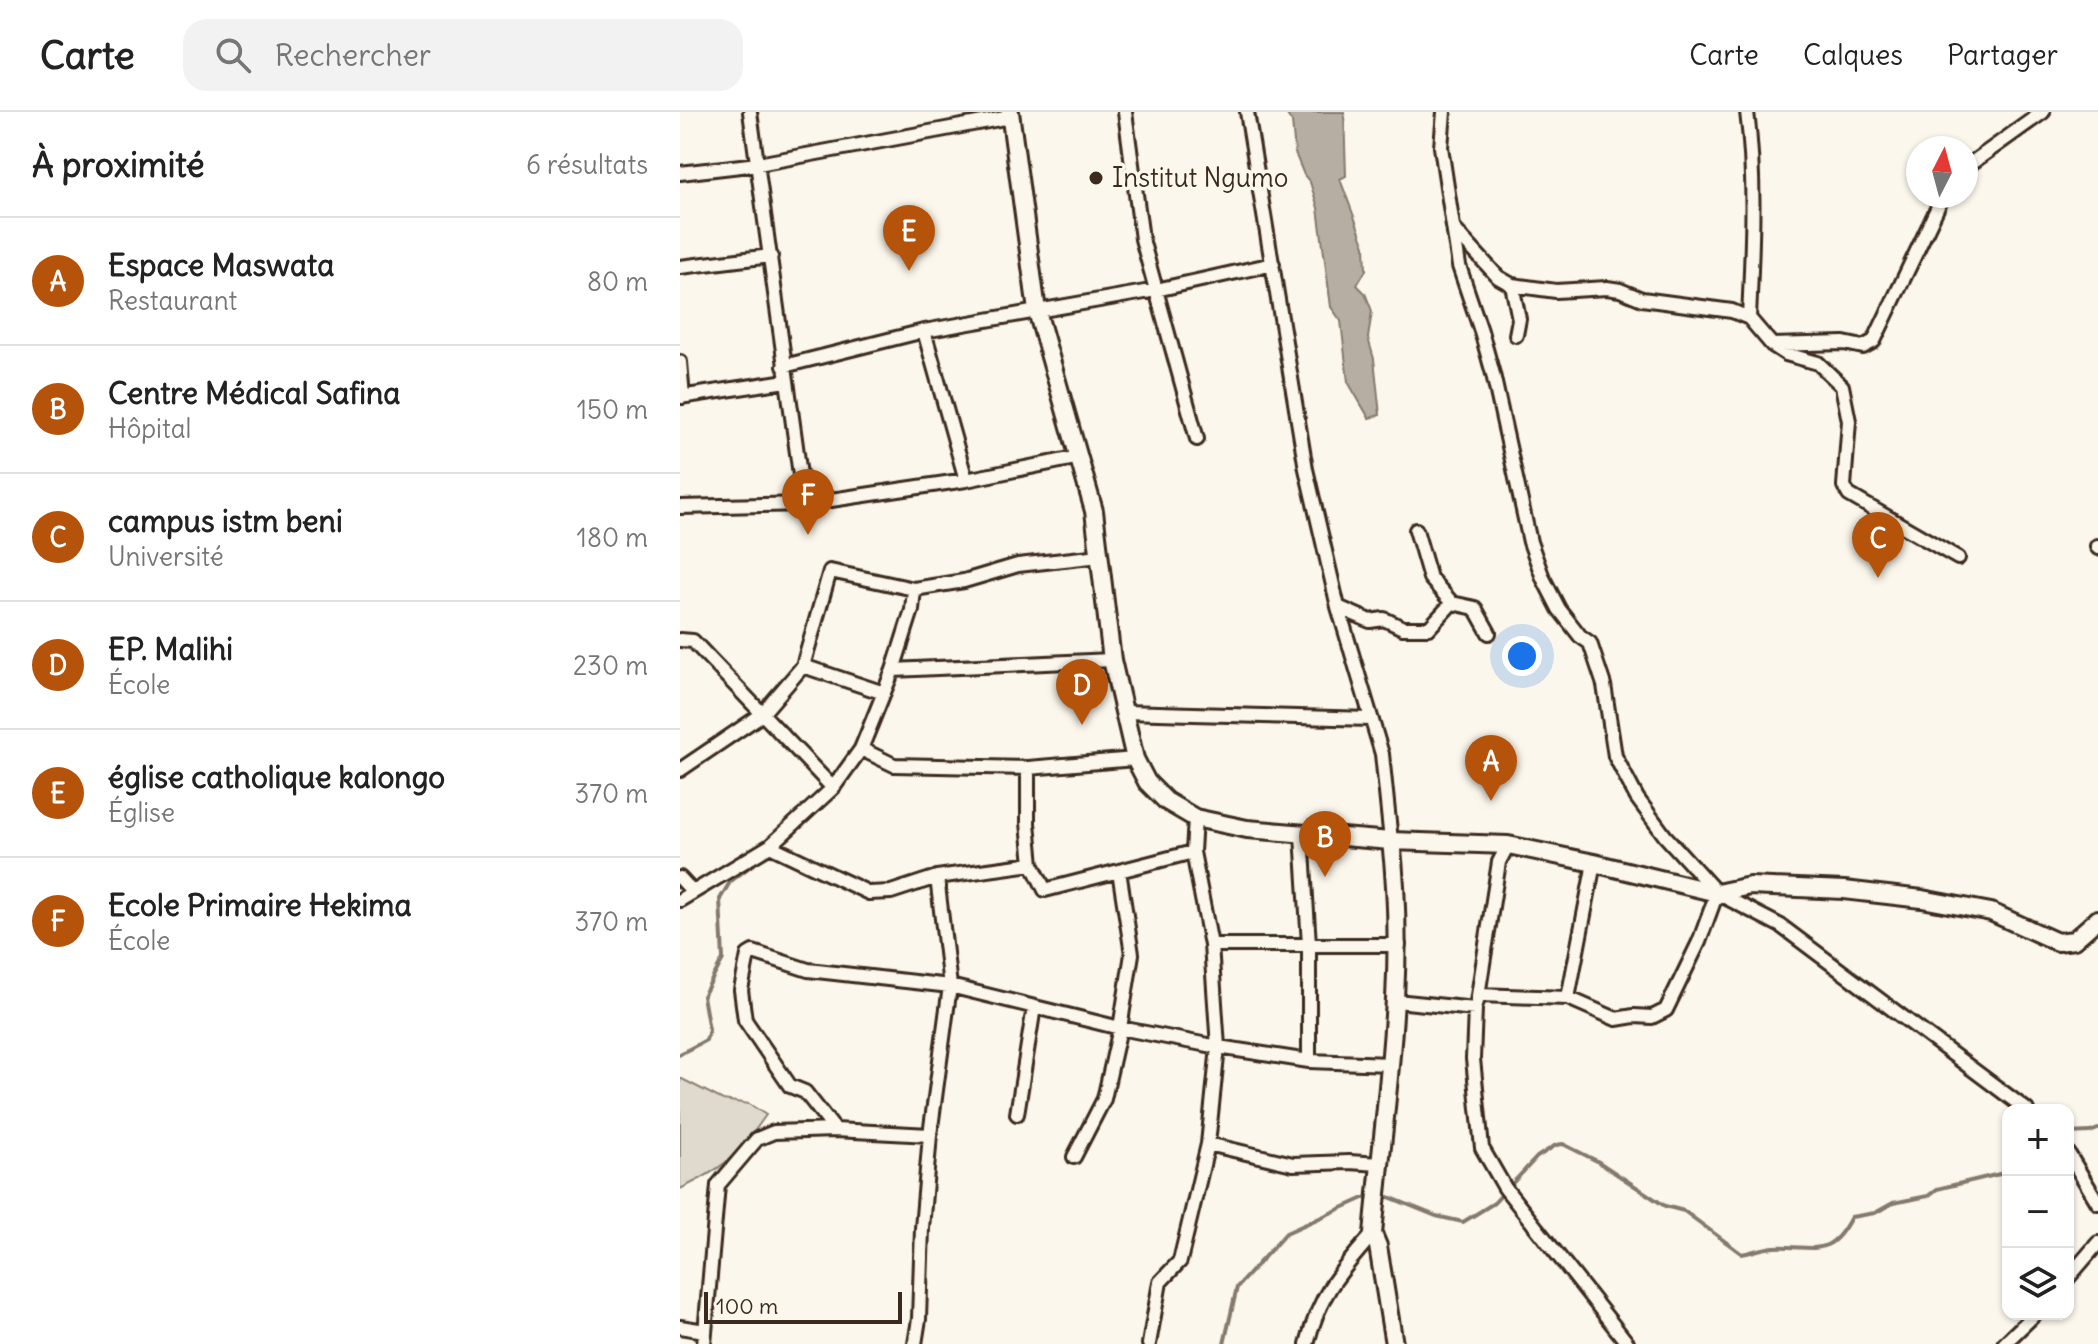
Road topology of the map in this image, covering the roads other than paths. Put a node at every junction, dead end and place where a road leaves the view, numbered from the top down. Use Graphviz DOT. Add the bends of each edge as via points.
graph roads {
  1 [pos="750,112"];
  2 [pos="1125,112"];
  3 [pos="1247,112"];
  4 [pos="1444,112"];
  5 [pos="1747,112"];
  6 [pos="2043,112"];
  7 [pos="1010,114"];
  8 [pos="1978,158"];
  9 [pos="758,164"];
  10 [pos="680,173"];
  11 [pos="1937,208"];
  12 [pos="1455,230"];
  13 [pos="771,256"];
  14 [pos="1273,264"];
  15 [pos="680,267"];
  16 [pos="1512,285"];
  17 [pos="1156,290"];
  18 [pos="1037,311"];
  19 [pos="1749,318"];
  20 [pos="924,331"];
  21 [pos="1516,335"];
  22 [pos="1772,345"];
  23 [pos="680,362"];
  24 [pos="784,366"];
  25 [pos="786,381"];
  26 [pos="682,397"];
  27 [pos="1197,439"];
  28 [pos="1080,457"];
  29 [pos="966,480"];
  30 [pos="804,504"];
  31 [pos="680,507"];
  32 [pos="1416,530"];
  33 [pos="1100,556"];
  34 [pos="1958,558"];
  35 [pos="914,589"];
  36 [pos="1452,603"];
  37 [pos="1338,607"];
  38 [pos="1489,633"];
  39 [pos="680,640"];
  40 [pos="1112,660"];
  41 [pos="803,666"];
  42 [pos="893,670"];
  43 [pos="884,693"];
  44 [pos="1124,712"];
  45 [pos="761,715"];
  46 [pos="1371,719"];
  47 [pos="861,749"];
  48 [pos="1135,759"];
  49 [pos="1028,768"];
  50 [pos="680,770"];
  51 [pos="833,788"];
  52 [pos="1195,818"];
  53 [pos="1302,835"];
  54 [pos="1391,841"];
  55 [pos="1508,845"];
  56 [pos="770,846"];
  57 [pos="1193,852"];
  58 [pos="1594,863"];
  59 [pos="1032,864"];
  60 [pos="1119,871"];
  61 [pos="937,877"];
  62 [pos="680,878"];
  63 [pos="693,892"];
  64 [pos="1717,893"];
  65 [pos="680,900"];
  66 [pos="2098,919"];
  67 [pos="1309,944"];
  68 [pos="1211,945"];
  69 [pos="1399,945"];
  70 [pos="950,986"];
  71 [pos="1479,995"];
  72 [pos="1568,998"];
  73 [pos="1396,1001"];
  74 [pos="1034,1007"];
  75 [pos="1475,1009"];
  76 [pos="1120,1028"];
  77 [pos="1218,1047"];
  78 [pos="1309,1061"];
  79 [pos="1390,1064"];
  80 [pos="2019,1104"];
  81 [pos="1017,1114"];
  82 [pos="835,1130"];
  83 [pos="930,1135"];
  84 [pos="1208,1144"];
  85 [pos="1074,1157"];
  86 [pos="2074,1163"];
  87 [pos="1380,1164"];
  88 [pos="2098,1203"];
  89 [pos="1373,1234"];
  90 [pos="2098,1243"];
  91 [pos="2074,1271"];
  92 [pos="2029,1320"];
  93 [pos="680,1327"];
  94 [pos="705,1338"];
  95 [pos="915,1344"];
  96 [pos="1149,1344"];
  97 [pos="1307,1344"];
  98 [pos="1394,1344"];
  99 [pos="1628,1344"];
  100 [pos="2004,1344"];
  1 -- 9 [label="street"];
  2 -- 17 [label="street" via="1142,239"];
  3 -- 14 [label="street"];
  4 -- 12 [label="street" via="1441,147"];
  5 -- 19 [label="street"];
  6 -- 8 [label="street"];
  7 -- 9 [label="street"];
  7 -- 18 [label="street"];
  9 -- 10 [label="street"];
  9 -- 13 [label="street"];
  11 -- 22 [label="street" via="1874,341 1863,347"];
  12 -- 16 [label="street"];
  12 -- 64 [label="street" via="1459,266 1481,331 1543,578 1559,609 1590,643 1604,685 1615,756 1637,798"];
  13 -- 15 [label="street"];
  13 -- 24 [label="street"];
  14 -- 17 [label="street"];
  14 -- 37 [label="street" via="1306,469"];
  16 -- 19 [label="street" via="1556,291 1607,288"];
  16 -- 21 [label="street" via="1519,319"];
  17 -- 18 [label="street"];
  17 -- 27 [label="street"];
  18 -- 20 [label="street"];
  18 -- 28 [label="street"];
  19 -- 22 [label="street"];
  20 -- 24 [label="street"];
  20 -- 29 [label="street"];
  22 -- 34 [label="street" via="1818,363 1842,386 1849,421 1844,486 1849,495"];
  23 -- 26 [label="street"];
  24 -- 25 [label="street"];
  25 -- 26 [label="street"];
  25 -- 30 [label="street"];
  28 -- 29 [label="street"];
  28 -- 33 [label="street"];
  29 -- 30 [label="street"];
  30 -- 31 [label="street"];
  32 -- 36 [label="street" via="1430,578"];
  33 -- 35 [label="street" via="1018,565"];
  33 -- 40 [label="street"];
  35 -- 41 [label="street" via="830,571"];
  35 -- 42 [label="street"];
  36 -- 37 [label="street" via="1429,628 1370,621"];
  36 -- 38 [label="street" via="1475,608"];
  37 -- 46 [label="street"];
  39 -- 45 [label="street" via="693,641"];
  40 -- 42 [label="street"];
  40 -- 44 [label="street"];
  41 -- 43 [label="street"];
  41 -- 45 [label="street"];
  42 -- 43 [label="street"];
  43 -- 47 [label="street"];
  44 -- 46 [label="street"];
  44 -- 48 [label="street"];
  45 -- 50 [label="street"];
  45 -- 51 [label="street"];
  46 -- 54 [label="street" via="1382,754"];
  47 -- 49 [label="street" via="894,765"];
  47 -- 51 [label="street"];
  48 -- 49 [label="street"];
  48 -- 52 [label="street" via="1147,782 1166,801"];
  49 -- 59 [label="street"];
  51 -- 56 [label="street"];
  52 -- 53 [label="street"];
  52 -- 57 [label="street"];
  53 -- 54 [label="street"];
  53 -- 67 [label="street"];
  54 -- 55 [label="street"];
  54 -- 69 [label="street"];
  55 -- 58 [label="street" via="1558,850"];
  55 -- 71 [label="street" via="1499,862"];
  56 -- 61 [label="street" via="869,893 891,892"];
  56 -- 63 [label="street"];
  57 -- 60 [label="street"];
  57 -- 68 [label="street"];
  58 -- 64 [label="street"];
  58 -- 72 [label="street"];
  59 -- 60 [label="street" via="1045,890"];
  59 -- 61 [label="street"];
  60 -- 76 [label="street" via="1132,954"];
  61 -- 70 [label="street"];
  62 -- 63 [label="street"];
  63 -- 65 [label="street"];
  64 -- 66 [label="street" via="1750,886 1922,899 1991,912 2057,942 2074,940"];
  64 -- 72 [label="street" via="1666,1010 1652,1017 1616,1019"];
  64 -- 80 [label="street" via="1781,926"];
  67 -- 68 [label="street"];
  67 -- 69 [label="street"];
  67 -- 78 [label="street"];
  68 -- 77 [label="street"];
  69 -- 73 [label="street"];
  70 -- 74 [label="street"];
  70 -- 82 [label="street" via="808,970 753,952 748,955 741,990 745,1020 790,1086 805,1092"];
  70 -- 83 [label="street"];
  71 -- 72 [label="street"];
  71 -- 75 [label="street"];
  73 -- 75 [label="street"];
  73 -- 79 [label="street"];
  74 -- 76 [label="street"];
  74 -- 81 [label="street"];
  75 -- 99 [label="street" via="1473,1059 1482,1148 1505,1188"];
  76 -- 77 [label="street"];
  76 -- 85 [label="street" via="1104,1099"];
  77 -- 78 [label="street"];
  77 -- 84 [label="street"];
  78 -- 79 [label="street"];
  79 -- 87 [label="street"];
  82 -- 83 [label="street"];
  82 -- 94 [label="street" via="774,1132 757,1139 718,1185"];
  83 -- 95 [label="street"];
  84 -- 87 [label="street" via="1293,1164"];
  84 -- 96 [label="street" via="1180,1261 1160,1282"];
  86 -- 88 [label="street"];
  87 -- 89 [label="street"];
  89 -- 97 [label="street" via="1341,1269 1314,1313"];
  89 -- 98 [label="street"];
  90 -- 91 [label="street"];
  92 -- 100 [label="street"];
  93 -- 94 [label="street"];
}
